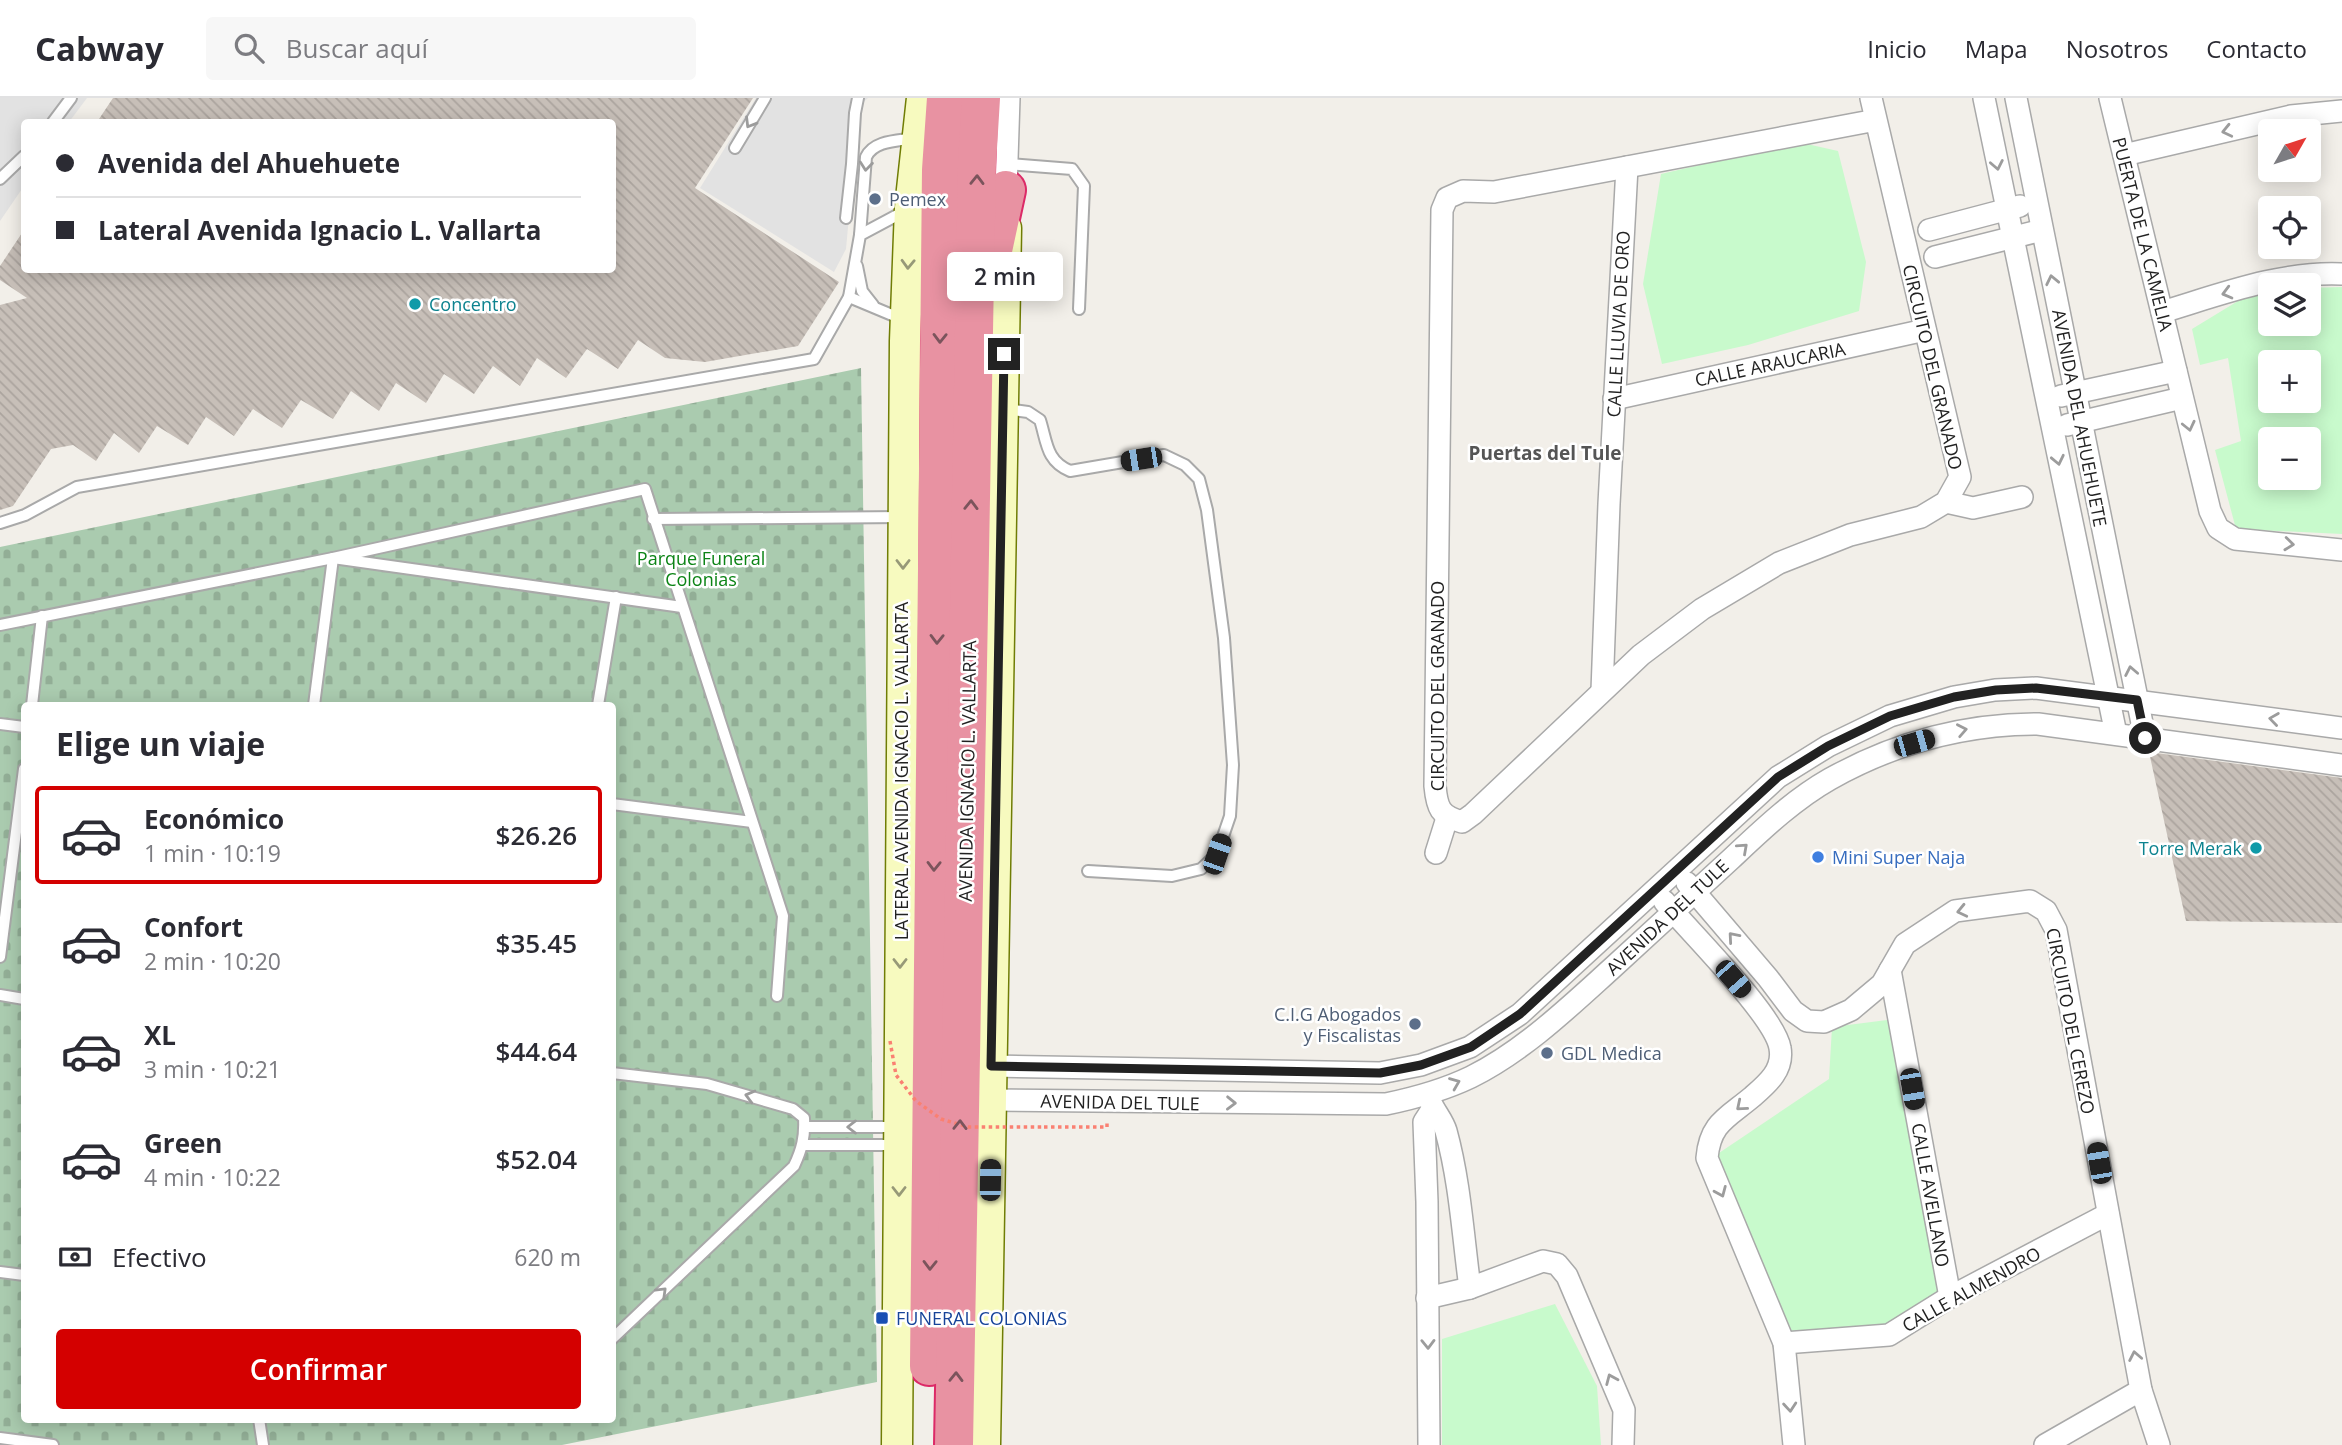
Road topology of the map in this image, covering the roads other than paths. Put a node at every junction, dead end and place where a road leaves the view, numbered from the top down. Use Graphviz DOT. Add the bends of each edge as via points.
graph roads {
  1 [pos="71,98"];
  2 [pos="765,98"];
  3 [pos="858,98"];
  4 [pos="981,98"];
  5 [pos="1009,98"];
  6 [pos="1871,98"];
  7 [pos="1984,98"];
  8 [pos="2016,98"];
  9 [pos="2110,98"];
  10 [pos="925,100"];
  11 [pos="2342,111"];
  12 [pos="54,119"];
  13 [pos="1876,120"];
  14 [pos="918,137"];
  15 [pos="735,148"];
  16 [pos="2124,155"];
  17 [pos="21,159"];
  18 [pos="1626,166"];
  19 [pos="1007,177"];
  20 [pos="0,179"];
  21 [pos="2036,202"];
  22 [pos="910,208"];
  23 [pos="2006,210"];
  24 [pos="846,218"];
  25 [pos="2042,230"];
  26 [pos="1919,232"];
  27 [pos="860,235"];
  28 [pos="2012,238"];
  29 [pos="1925,259"];
  30 [pos="855,260"];
  31 [pos="2342,274"];
  32 [pos="849,297"];
  33 [pos="878,309"];
  34 [pos="1079,309"];
  35 [pos="2162,313"];
  36 [pos="906,321"];
  37 [pos="1925,330"];
  38 [pos="974,343"];
  39 [pos="2176,371"];
  40 [pos="2116,384"];
  41 [pos="2075,393"];
  42 [pos="2182,398"];
  43 [pos="1614,399"];
  44 [pos="2046,399"];
  45 [pos="1003,409"];
  46 [pos="2122,412"];
  47 [pos="2081,422"];
  48 [pos="2052,429"];
  49 [pos="2022,497"];
  50 [pos="1946,502"];
  51 [pos="903,517"];
  52 [pos="653,519"];
  53 [pos="0,523"];
  54 [pos="2342,550"];
  55 [pos="333,558"];
  56 [pos="615,597"];
  57 [pos="682,607"];
  58 [pos="42,616"];
  59 [pos="0,625"];
  60 [pos="1602,691"];
  61 [pos="2108,697"];
  62 [pos="2137,700"];
  63 [pos="32,702"];
  64 [pos="314,702"];
  65 [pos="598,702"];
  66 [pos="0,724"];
  67 [pos="21,727"];
  68 [pos="2342,728"];
  69 [pos="2116,734"];
  70 [pos="2145,738"];
  71 [pos="2342,765"];
  72 [pos="21,792"];
  73 [pos="616,805"];
  74 [pos="1447,818"];
  75 [pos="751,822"];
  76 [pos="1436,853"];
  77 [pos="1677,870"];
  78 [pos="1088,871"];
  79 [pos="1656,890"];
  80 [pos="1694,892"];
  81 [pos="1673,912"];
  82 [pos="0,957"];
  83 [pos="1890,970"];
  84 [pos="0,995"];
  85 [pos="777,996"];
  86 [pos="21,998"];
  87 [pos="1793,1011"];
  88 [pos="1772,1029"];
  89 [pos="1421,1065"];
  90 [pos="991,1066"];
  91 [pos="616,1073"];
  92 [pos="991,1100"];
  93 [pos="1430,1101"];
  94 [pos="805,1127"];
  95 [pos="899,1136"];
  96 [pos="804,1145"];
  97 [pos="1455,1180"];
  98 [pos="1426,1183"];
  99 [pos="2109,1214"];
  100 [pos="1464,1244"];
  101 [pos="1427,1250"];
  102 [pos="0,1272"];
  103 [pos="21,1275"];
  104 [pos="1470,1288"];
  105 [pos="1950,1297"];
  106 [pos="1427,1298"];
  107 [pos="616,1335"];
  108 [pos="1784,1343"];
  109 [pos="2141,1390"];
  110 [pos="260,1423"];
  111 [pos="0,1438"];
  112 [pos="53,1445"];
  113 [pos="263,1445"];
  114 [pos="897,1445"];
  115 [pos="929,1445"];
  116 [pos="954,1445"];
  117 [pos="985,1445"];
  118 [pos="1429,1445"];
  119 [pos="1623,1445"];
  120 [pos="1794,1445"];
  121 [pos="2045,1445"];
  122 [pos="2159,1445"];
  1 -- 12 [label="lane"];
  2 -- 15 [label="lane, one-way"];
  3 -- 24 [label="lane"];
  38 -- 4 [label="highway, AVENIDA IGNACIO L. VALLARTA, one-way"];
  5 -- 19 [label="street"];
  6 -- 13 [label="street, CIRCUITO DEL GRANADO"];
  7 -- 23 [label="street, AVENIDA DEL AHUEHUETE, one-way"];
  8 -- 21 [label="street, AVENIDA DEL AHUEHUETE"];
  9 -- 16 [label="street, PUERTA DE LA CAMELIA"];
  10 -- 14 [label="street, LATERAL AVENIDA IGNACIO L. VALLARTA"];
  10 -- 115 [label="highway, AVENIDA IGNACIO L. VALLARTA, one-way" via="941,170"];
  11 -- 16 [label="street, one-way" via="2291,116"];
  13 -- 18 [label="street, CIRCUITO DEL GRANADO"];
  13 -- 26 [label="street, CIRCUITO DEL GRANADO"];
  14 -- 22 [label="street, LATERAL AVENIDA IGNACIO L. VALLARTA"];
  14 -- 27 [label="lane, one-way" via="870,148"];
  16 -- 35 [label="street, PUERTA DE LA CAMELIA"];
  17 -- 20 [label="lane"];
  18 -- 43 [label="street, CALLE LLUVIA DE ORO"];
  18 -- 74 [label="street, CIRCUITO DEL GRANADO" via="1494,192 1463,191 1447,198 1442,210 1435,786 1437,804"];
  19 -- 34 [label="lane" via="1072,169 1079,176 1083,186"];
  19 -- 38 [label="highway"];
  19 -- 45 [label="street"];
  21 -- 23 [label="street"];
  21 -- 25 [label="street, AVENIDA DEL AHUEHUETE"];
  22 -- 27 [label="lane"];
  22 -- 36 [label="street, LATERAL AVENIDA IGNACIO L. VALLARTA, one-way"];
  23 -- 26 [label="street"];
  23 -- 28 [label="street, AVENIDA DEL AHUEHUETE"];
  25 -- 28 [label="street"];
  41 -- 25 [label="street, AVENIDA DEL AHUEHUETE, one-way"];
  26 -- 29 [label="street, CIRCUITO DEL GRANADO"];
  27 -- 30 [label="lane"];
  28 -- 29 [label="street"];
  28 -- 44 [label="street, AVENIDA DEL AHUEHUETE"];
  29 -- 37 [label="street, CIRCUITO DEL GRANADO"];
  30 -- 32 [label="lane"];
  30 -- 33 [label="lane" via="862,290"];
  31 -- 35 [label="street, one-way" via="2284,279"];
  32 -- 33 [label="lane"];
  32 -- 53 [label="lane" via="814,359 77,487"];
  33 -- 36 [label="lane"];
  35 -- 39 [label="street, PUERTA DE LA CAMELIA"];
  36 -- 51 [label="street, LATERAL AVENIDA IGNACIO L. VALLARTA"];
  37 -- 43 [label="street, CALLE ARAUCARIA"];
  37 -- 50 [label="street, CIRCUITO DEL GRANADO" via="1960,477"];
  116 -- 38 [label="highway, AVENIDA IGNACIO L. VALLARTA, one-way"];
  39 -- 40 [label="street"];
  39 -- 42 [label="street, PUERTA DE LA CAMELIA"];
  40 -- 41 [label="street"];
  40 -- 46 [label="street"];
  41 -- 44 [label="street"];
  41 -- 47 [label="street, AVENIDA DEL AHUEHUETE"];
  42 -- 46 [label="street"];
  42 -- 54 [label="street, PUERTA DE LA CAMELIA, one-way" via="2218,528 2235,538"];
  43 -- 60 [label="street, CALLE LLUVIA DE ORO"];
  44 -- 48 [label="street, AVENIDA DEL AHUEHUETE"];
  45 -- 78 [label="lane" via="1036,415 1054,461 1070,471 1164,455 1199,479 1207,510 1226,664 1233,765 1230,816 1217,854 1201,869 1172,876"];
  45 -- 90 [label="street"];
  46 -- 47 [label="street"];
  47 -- 48 [label="street"];
  62 -- 47 [label="street, AVENIDA DEL AHUEHUETE, one-way"];
  48 -- 61 [label="street, AVENIDA DEL AHUEHUETE, one-way"];
  49 -- 50 [label="street" via="1973,508"];
  50 -- 60 [label="street" via="1921,517 1850,535 1780,563 1702,609"];
  51 -- 52 [label="lane"];
  51 -- 95 [label="street, LATERAL AVENIDA IGNACIO L. VALLARTA, one-way"];
  52 -- 55 [label="lane" via="645,489"];
  52 -- 57 [label="lane"];
  55 -- 56 [label="lane"];
  55 -- 58 [label="lane"];
  55 -- 64 [label="lane"];
  56 -- 57 [label="lane"];
  56 -- 65 [label="lane"];
  57 -- 75 [label="lane"];
  58 -- 59 [label="lane"];
  58 -- 63 [label="lane"];
  60 -- 74 [label="street" via="1473,814 1462,822"];
  61 -- 62 [label="street, AVENIDA DEL TULE"];
  61 -- 69 [label="street, AVENIDA DEL AHUEHUETE"];
  61 -- 77 [label="street, AVENIDA DEL TULE" via="2036,688 1996,690 1890,716 1778,777"];
  68 -- 62 [label="street, AVENIDA DEL TULE, one-way"];
  62 -- 70 [label="street, AVENIDA DEL AHUEHUETE"];
  66 -- 67 [label="lane"];
  69 -- 70 [label="street, AVENIDA DEL TULE"];
  80 -- 69 [label="street, AVENIDA DEL TULE, one-way" via="1781,813 1829,779 1891,750 1958,730 1998,724"];
  70 -- 71 [label="street, AVENIDA DEL TULE"];
  72 -- 82 [label="lane"];
  73 -- 75 [label="lane"];
  74 -- 76 [label="street"];
  75 -- 85 [label="lane" via="783,916"];
  77 -- 79 [label="street, AVENIDA DEL TULE"];
  77 -- 80 [label="street"];
  79 -- 81 [label="street"];
  79 -- 89 [label="street, AVENIDA DEL TULE" via="1520,1014 1471,1047"];
  80 -- 81 [label="street, AVENIDA DEL TULE"];
  87 -- 80 [label="street, one-way"];
  81 -- 88 [label="street"];
  93 -- 81 [label="street, AVENIDA DEL TULE, one-way" via="1522,1046"];
  83 -- 87 [label="street, CIRCUITO DEL CEREZO" via="1882,984 1851,1010 1824,1023 1808,1021"];
  99 -- 83 [label="street, CIRCUITO DEL CEREZO, one-way" via="2056,930 2046,911 2030,901 1955,911 1905,944"];
  83 -- 105 [label="street, CALLE AVELLANO"];
  84 -- 86 [label="lane"];
  87 -- 88 [label="street"];
  88 -- 108 [label="street, one-way" via="1780,1048 1779,1067 1767,1084 1714,1128 1707,1158"];
  89 -- 90 [label="street, AVENIDA DEL TULE" via="1380,1073"];
  89 -- 93 [label="street"];
  90 -- 92 [label="street"];
  94 -- 91 [label="lane, one-way" via="804,1118 778,1104 707,1084"];
  92 -- 93 [label="street, AVENIDA DEL TULE, one-way"];
  92 -- 117 [label="street"];
  93 -- 97 [label="street" via="1446,1128"];
  93 -- 98 [label="street" via="1423,1122"];
  95 -- 94 [label="lane, one-way"];
  94 -- 96 [label="lane"];
  95 -- 96 [label="lane"];
  95 -- 114 [label="street, LATERAL AVENIDA IGNACIO L. VALLARTA, one-way"];
  107 -- 96 [label="lane, one-way" via="794,1166"];
  97 -- 98 [label="street"];
  97 -- 100 [label="street"];
  98 -- 101 [label="street"];
  99 -- 105 [label="street, CALLE ALMENDRO"];
  109 -- 99 [label="street, CIRCUITO DEL CEREZO, one-way"];
  100 -- 101 [label="street"];
  100 -- 104 [label="street"];
  101 -- 106 [label="street"];
  102 -- 103 [label="lane"];
  104 -- 106 [label="street"];
  119 -- 104 [label="street, one-way" via="1624,1410 1567,1276 1557,1264 1543,1261"];
  105 -- 108 [label="street, CALLE ALMENDRO" via="1889,1335"];
  106 -- 118 [label="street, one-way"];
  108 -- 120 [label="street, one-way"];
  109 -- 121 [label="street"];
  109 -- 122 [label="street, CIRCUITO DEL CEREZO"];
  110 -- 113 [label="lane"];
  111 -- 112 [label="lane"];
}
